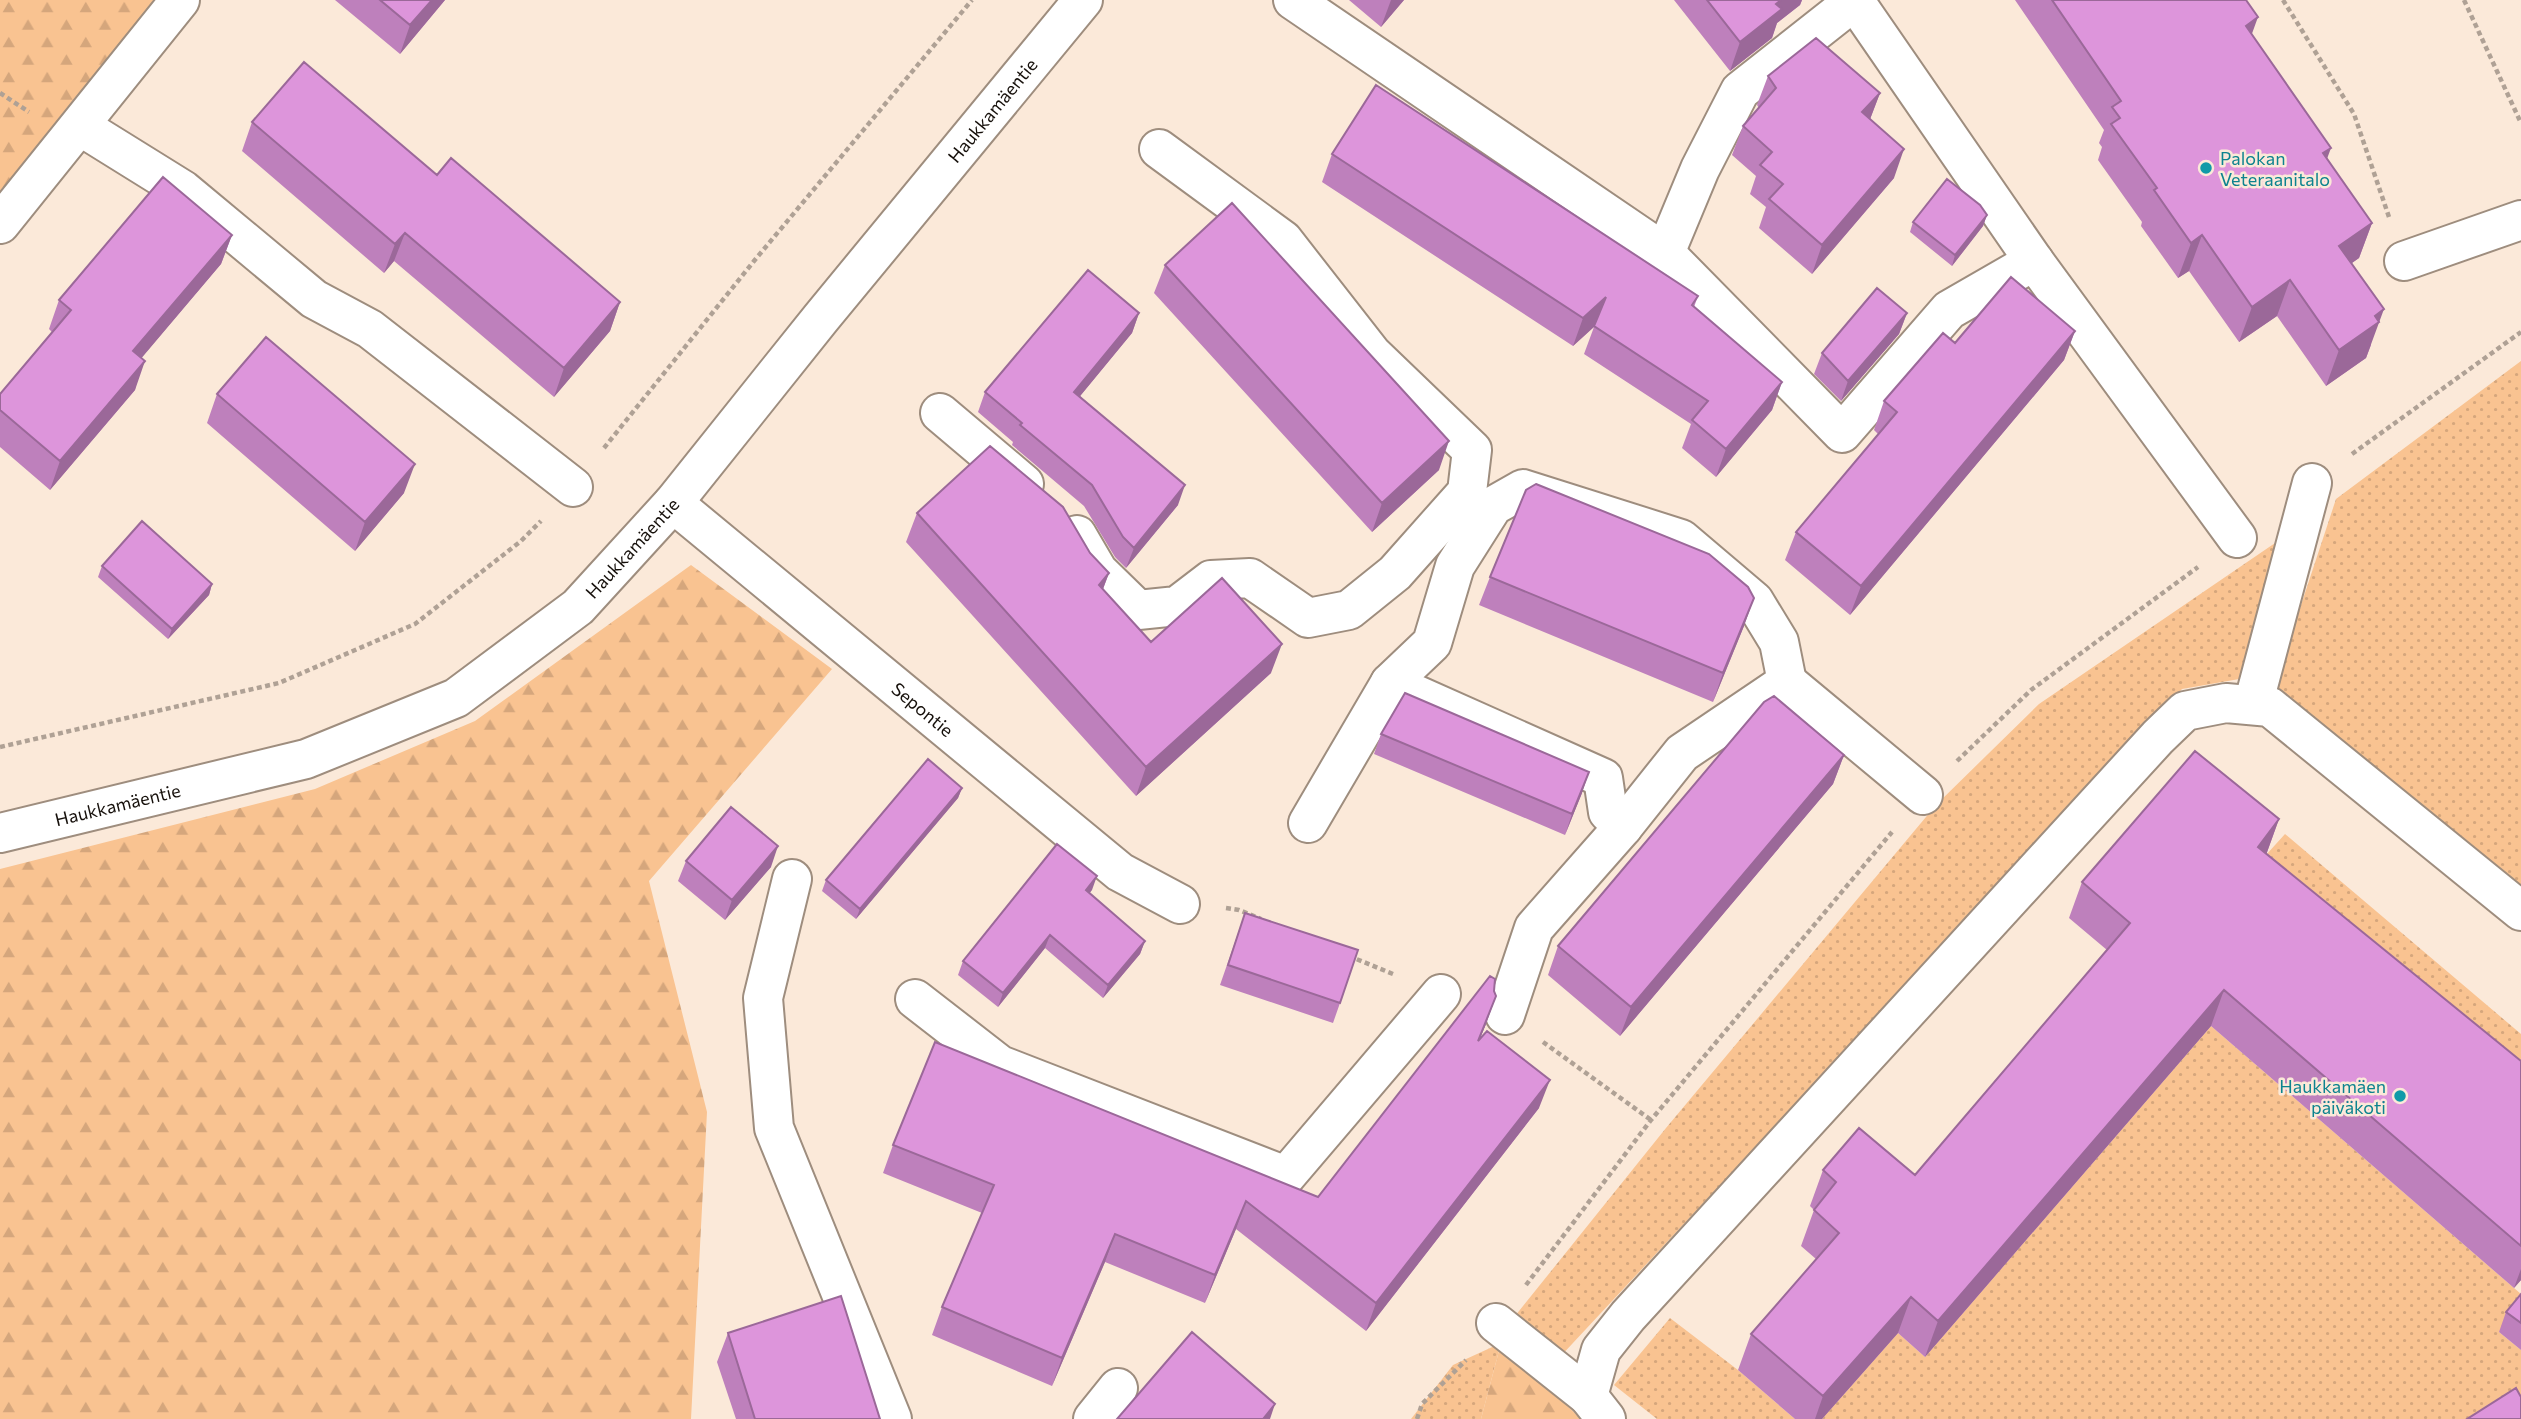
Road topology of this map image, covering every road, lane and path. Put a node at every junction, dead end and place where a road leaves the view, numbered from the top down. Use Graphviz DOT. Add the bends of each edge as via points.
graph roads {
  1 [pos="180,0"];
  2 [pos="1083,0"];
  3 [pos="1293,0"];
  4 [pos="1854,0"];
  5 [pos="2283,0"];
  6 [pos="2464,0"];
  7 [pos="2521,122"];
  8 [pos="80,126"];
  9 [pos="1159,149"];
  10 [pos="2521,220"];
  11 [pos="0,224"];
  12 [pos="1665,253"];
  13 [pos="2034,261"];
  14 [pos="2404,261"];
  15 [pos="2521,331"];
  16 [pos="940,413"];
  17 [pos="2312,483"];
  18 [pos="573,487"];
  19 [pos="673,503"];
  20 [pos="2237,538"];
  21 [pos="1787,682"];
  22 [pos="1390,683"];
  23 [pos="2253,705"];
  24 [pos="1923,795"];
  25 [pos="1308,822"];
  26 [pos="1623,827"];
  27 [pos="0,833"];
  28 [pos="792,879"];
  29 [pos="1180,904"];
  30 [pos="2521,911"];
  31 [pos="1441,994"];
  32 [pos="915,999"];
  33 [pos="1505,1014"];
  34 [pos="1487,1336"];
  35 [pos="1118,1388"];
  36 [pos="1422,1404"];
  37 [pos="1597,1408"];
  38 [pos="892,1419"];
  39 [pos="1093,1419"];
  40 [pos="1417,1419"];
  41 [pos="1422,1419"];
  1 -- 8 [label="street"];
  2 -- 19 [label="street, Haukkamäentie"];
  3 -- 12 [label="street"];
  4 -- 12 [label="street" via="1740,91 1700,169"];
  4 -- 13 [label="street"];
  5 -- 14 [label="path" via="2354,114"];
  6 -- 7 [label="path"];
  8 -- 11 [label="street"];
  8 -- 18 [label="street" via="183,190 314,299 370,329"];
  9 -- 16 [label="street" via="1283,240 1373,354 1472,450 1467,492 1395,573 1349,610 1308,618 1250,578 1211,580 1177,606 1138,610 1098,571 1070,522"];
  10 -- 14 [label="street"];
  12 -- 13 [label="street" via="1842,433 1949,310"];
  13 -- 20 [label="street"];
  15 -- 17 [label="path"];
  17 -- 23 [label="street"];
  19 -- 27 [label="street, Haukkamäentie" via="578,607 456,698 306,759"];
  19 -- 29 [label="street, Sepontie" via="1101,857"];
  20 -- 24 [label="path" via="2031,690"];
  21 -- 22 [label="street" via="1779,642 1754,601 1681,539 1523,489 1493,506 1455,566 1432,643"];
  21 -- 24 [label="street"];
  21 -- 26 [label="street" via="1682,753"];
  22 -- 25 [label="street"];
  22 -- 26 [label="street" via="1603,778 1608,811"];
  23 -- 30 [label="street" via="2270,707"];
  23 -- 37 [label="street" via="2227,702 2185,711 2158,737 1628,1316 1601,1350"];
  24 -- 34 [label="path" via="1651,1120"];
  26 -- 33 [label="street" via="1534,928"];
  28 -- 38 [label="street" via="763,998 774,1128"];
  31 -- 32 [label="street" via="1286,1176 1000,1065"];
  34 -- 36 [label="path"];
  34 -- 37 [label="street"];
  35 -- 39 [label="street"];
  36 -- 40 [label="path"];
  36 -- 41 [label="path"];
}
